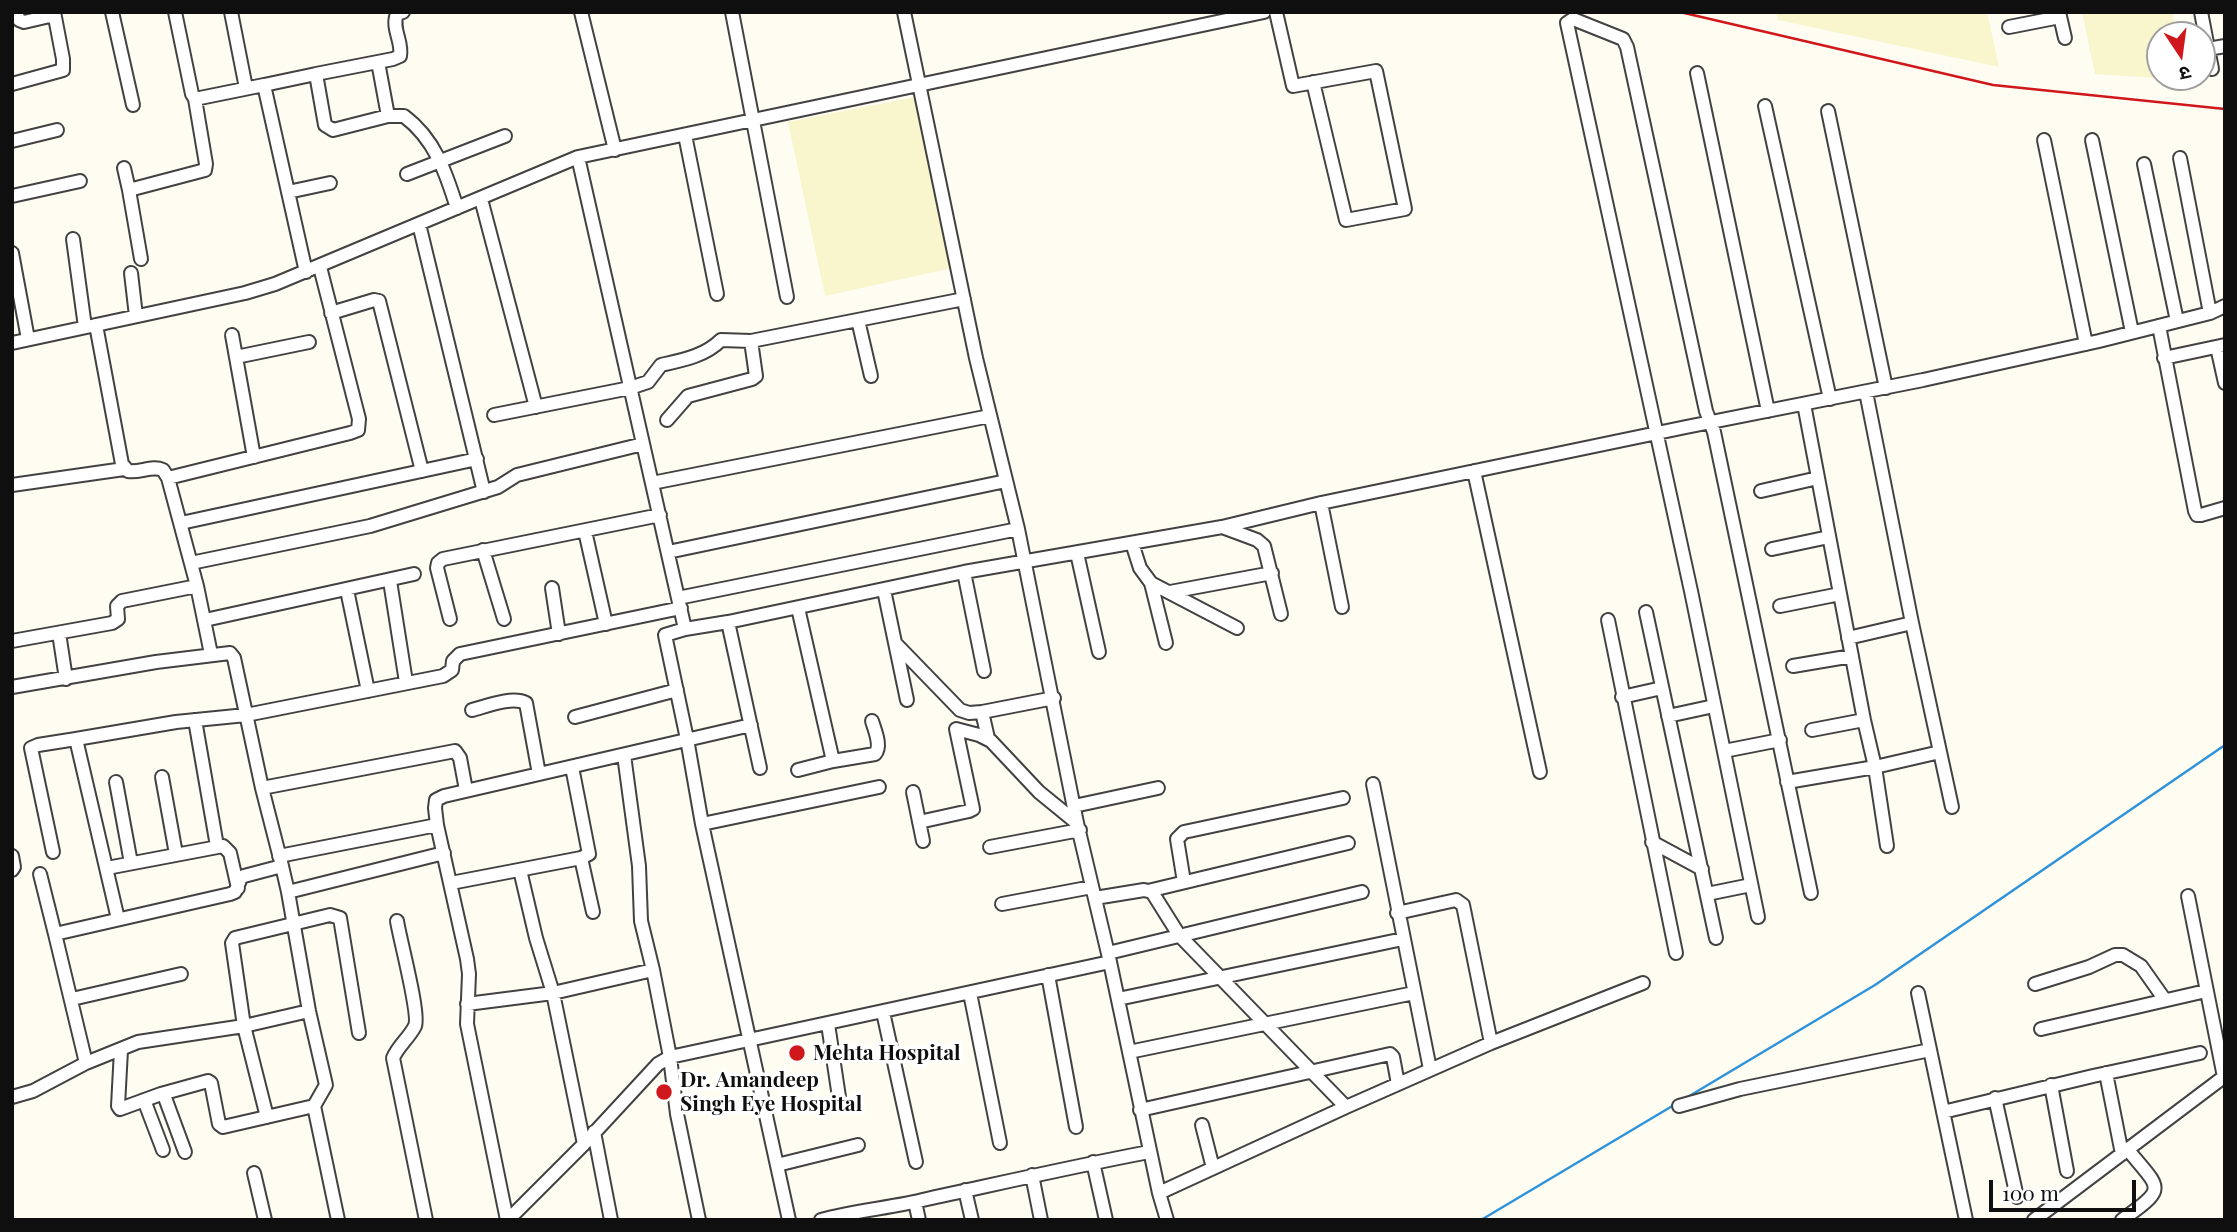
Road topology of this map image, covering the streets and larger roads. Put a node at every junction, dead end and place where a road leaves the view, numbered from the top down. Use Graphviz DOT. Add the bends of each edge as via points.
graph roads {
  1 [pos="16,12"];
  2 [pos="112,12"];
  3 [pos="176,12"];
  4 [pos="231,12"];
  5 [pos="403,12"];
  6 [pos="580,12"];
  7 [pos="733,12"];
  8 [pos="904,12"];
  9 [pos="1264,12"];
  10 [pos="1276,12"];
  11 [pos="54,14"];
  12 [pos="2059,15"];
  13 [pos="2009,27"];
  14 [pos="2065,38"];
  15 [pos="377,62"];
  16 [pos="1697,73"];
  17 [pos="316,74"];
  18 [pos="1313,82"];
  19 [pos="12,84"];
  20 [pos="264,85"];
  21 [pos="919,85"];
  22 [pos="246,89"];
  23 [pos="195,99"];
  24 [pos="133,105"];
  25 [pos="1765,106"];
  26 [pos="1828,111"];
  27 [pos="388,116"];
  28 [pos="754,120"];
  29 [pos="57,130"];
  30 [pos="685,135"];
  31 [pos="505,136"];
  32 [pos="2044,140"];
  33 [pos="2092,140"];
  34 [pos="12,141"];
  35 [pos="615,150"];
  36 [pos="578,158"];
  37 [pos="2180,158"];
  38 [pos="441,161"];
  39 [pos="2144,164"];
  40 [pos="124,168"];
  41 [pos="407,174"];
  42 [pos="80,181"];
  43 [pos="330,183"];
  44 [pos="129,190"];
  45 [pos="288,192"];
  46 [pos="12,196"];
  47 [pos="481,199"];
  48 [pos="457,208"];
  49 [pos="419,224"];
  50 [pos="73,239"];
  51 [pos="12,253"];
  52 [pos="141,259"];
  53 [pos="320,267"];
  54 [pos="306,272"];
  55 [pos="131,273"];
  56 [pos="718,294"];
  57 [pos="16,297"];
  58 [pos="787,297"];
  59 [pos="964,299"];
  60 [pos="2225,306"];
  61 [pos="331,313"];
  62 [pos="2210,313"];
  63 [pos="136,316"];
  64 [pos="858,320"];
  65 [pos="2177,321"];
  66 [pos="90,326"];
  67 [pos="2159,326"];
  68 [pos="2132,332"];
  69 [pos="232,335"];
  70 [pos="28,339"];
  71 [pos="751,341"];
  72 [pos="309,342"];
  73 [pos="12,343"];
  74 [pos="2086,344"];
  75 [pos="2221,346"];
  76 [pos="236,358"];
  77 [pos="2164,358"];
  78 [pos="871,376"];
  79 [pos="2225,383"];
  80 [pos="1886,387"];
  81 [pos="630,388"];
  82 [pos="1866,392"];
  83 [pos="1830,399"];
  84 [pos="1804,404"];
  85 [pos="536,407"];
  86 [pos="1768,411"];
  87 [pos="494,415"];
  88 [pos="990,416"];
  89 [pos="667,420"];
  90 [pos="1712,423"];
  91 [pos="1657,434"];
  92 [pos="643,444"];
  93 [pos="254,457"];
  94 [pos="477,459"];
  95 [pos="124,468"];
  96 [pos="422,471"];
  97 [pos="1474,471"];
  98 [pos="168,478"];
  99 [pos="1818,478"];
  100 [pos="1006,481"];
  101 [pos="652,482"];
  102 [pos="12,485"];
  103 [pos="1761,491"];
  104 [pos="484,492"];
  105 [pos="1321,503"];
  106 [pos="2225,508"];
  107 [pos="660,515"];
  108 [pos="181,523"];
  109 [pos="1222,527"];
  110 [pos="1018,529"];
  111 [pos="585,531"];
  112 [pos="1829,537"];
  113 [pos="1132,543"];
  114 [pos="1772,549"];
  115 [pos="482,550"];
  116 [pos="668,552"];
  117 [pos="1077,553"];
  118 [pos="1025,561"];
  119 [pos="191,563"];
  120 [pos="964,572"];
  121 [pos="1272,573"];
  122 [pos="414,574"];
  123 [pos="390,581"];
  124 [pos="1151,583"];
  125 [pos="197,586"];
  126 [pos="552,588"];
  127 [pos="347,590"];
  128 [pos="884,590"];
  129 [pos="1170,592"];
  130 [pos="1840,594"];
  131 [pos="679,603"];
  132 [pos="1342,607"];
  133 [pos="1780,607"];
  134 [pos="798,608"];
  135 [pos="1646,612"];
  136 [pos="1281,614"];
  137 [pos="450,619"];
  138 [pos="504,619"];
  139 [pos="205,620"];
  140 [pos="1608,620"];
  141 [pos="728,622"];
  142 [pos="1912,623"];
  143 [pos="606,624"];
  144 [pos="1237,628"];
  145 [pos="685,629"];
  146 [pos="59,633"];
  147 [pos="558,634"];
  148 [pos="1848,638"];
  149 [pos="12,641"];
  150 [pos="1166,643"];
  151 [pos="896,644"];
  152 [pos="1099,652"];
  153 [pos="211,654"];
  154 [pos="1852,656"];
  155 [pos="1793,666"];
  156 [pos="984,671"];
  157 [pos="66,678"];
  158 [pos="406,682"];
  159 [pos="12,687"];
  160 [pos="1662,688"];
  161 [pos="677,690"];
  162 [pos="368,691"];
  163 [pos="1622,696"];
  164 [pos="1054,698"];
  165 [pos="907,700"];
  166 [pos="950,701"];
  167 [pos="1714,706"];
  168 [pos="472,710"];
  169 [pos="982,712"];
  170 [pos="246,715"];
  171 [pos="1668,716"];
  172 [pos="575,717"];
  173 [pos="195,720"];
  174 [pos="1864,720"];
  175 [pos="872,721"];
  176 [pos="751,725"];
  177 [pos="956,729"];
  178 [pos="1812,730"];
  179 [pos="988,738"];
  180 [pos="76,739"];
  181 [pos="687,739"];
  182 [pos="1780,740"];
  183 [pos="1724,751"];
  184 [pos="1940,751"];
  185 [pos="624,755"];
  186 [pos="834,761"];
  187 [pos="1875,766"];
  188 [pos="572,767"];
  189 [pos="760,768"];
  190 [pos="798,770"];
  191 [pos="1541,772"];
  192 [pos="539,774"];
  193 [pos="162,776"];
  194 [pos="116,782"];
  195 [pos="1787,782"];
  196 [pos="1373,783"];
  197 [pos="878,787"];
  198 [pos="262,788"];
  199 [pos="1158,788"];
  200 [pos="466,790"];
  201 [pos="913,792"];
  202 [pos="1343,797"];
  203 [pos="1074,806"];
  204 [pos="1952,807"];
  205 [pos="919,822"];
  206 [pos="702,824"];
  207 [pos="437,825"];
  208 [pos="1078,826"];
  209 [pos="923,841"];
  210 [pos="1652,842"];
  211 [pos="1348,843"];
  212 [pos="217,846"];
  213 [pos="1887,846"];
  214 [pos="990,847"];
  215 [pos="53,852"];
  216 [pos="444,853"];
  217 [pos="176,854"];
  218 [pos="12,856"];
  219 [pos="581,858"];
  220 [pos="281,861"];
  221 [pos="131,863"];
  222 [pos="107,868"];
  223 [pos="1702,869"];
  224 [pos="12,870"];
  225 [pos="520,870"];
  226 [pos="40,874"];
  227 [pos="1184,882"];
  228 [pos="451,883"];
  229 [pos="1751,885"];
  230 [pos="238,888"];
  231 [pos="1148,891"];
  232 [pos="288,892"];
  233 [pos="1094,892"];
  234 [pos="1362,892"];
  235 [pos="1811,893"];
  236 [pos="1707,894"];
  237 [pos="2188,895"];
  238 [pos="1002,904"];
  239 [pos="593,912"];
  240 [pos="1397,913"];
  241 [pos="1758,918"];
  242 [pos="118,919"];
  243 [pos="397,921"];
  244 [pos="293,923"];
  245 [pos="54,933"];
  246 [pos="1179,935"];
  247 [pos="1716,938"];
  248 [pos="1403,939"];
  249 [pos="1676,953"];
  250 [pos="1109,957"];
  251 [pos="653,970"];
  252 [pos="181,974"];
  253 [pos="1048,975"];
  254 [pos="1221,977"];
  255 [pos="1643,983"];
  256 [pos="2035,984"];
  257 [pos="2206,991"];
  258 [pos="553,993"];
  259 [pos="970,993"];
  260 [pos="1414,993"];
  261 [pos="1918,993"];
  262 [pos="72,999"];
  263 [pos="1118,999"];
  264 [pos="2165,1000"];
  265 [pos="467,1004"];
  266 [pos="309,1011"];
  267 [pos="883,1012"];
  268 [pos="1266,1023"];
  269 [pos="828,1024"];
  270 [pos="244,1026"];
  271 [pos="2041,1029"];
  272 [pos="359,1033"];
  273 [pos="750,1042"];
  274 [pos="1491,1043"];
  275 [pos="121,1050"];
  276 [pos="1930,1050"];
  277 [pos="1129,1052"];
  278 [pos="2200,1054"];
  279 [pos="670,1057"];
  280 [pos="86,1063"];
  281 [pos="1430,1069"];
  282 [pos="1314,1072"];
  283 [pos="2106,1073"];
  284 [pos="2224,1077"];
  285 [pos="1398,1084"];
  286 [pos="2051,1085"];
  287 [pos="161,1094"];
  288 [pos="12,1097"];
  289 [pos="839,1097"];
  290 [pos="1995,1098"];
  291 [pos="144,1100"];
  292 [pos="314,1106"];
  293 [pos="1679,1106"];
  294 [pos="1346,1107"];
  295 [pos="1140,1110"];
  296 [pos="1943,1112"];
  297 [pos="267,1117"];
  298 [pos="1202,1125"];
  299 [pos="1076,1126"];
  300 [pos="594,1132"];
  301 [pos="1000,1143"];
  302 [pos="584,1144"];
  303 [pos="858,1145"];
  304 [pos="163,1150"];
  305 [pos="185,1152"];
  306 [pos="1149,1152"];
  307 [pos="2125,1152"];
  308 [pos="916,1162"];
  309 [pos="1093,1162"];
  310 [pos="777,1165"];
  311 [pos="1213,1168"];
  312 [pos="2067,1171"];
  313 [pos="254,1172"];
  314 [pos="1032,1175"];
  315 [pos="965,1190"];
  316 [pos="1158,1193"];
  317 [pos="2017,1197"];
  318 [pos="915,1202"];
  319 [pos="525,1203"];
  320 [pos="847,1216"];
  321 [pos="265,1220"];
  322 [pos="338,1220"];
  323 [pos="426,1220"];
  324 [pos="508,1220"];
  325 [pos="528,1220"];
  326 [pos="611,1220"];
  327 [pos="699,1220"];
  328 [pos="789,1220"];
  329 [pos="821,1220"];
  330 [pos="919,1220"];
  331 [pos="972,1220"];
  332 [pos="1041,1220"];
  333 [pos="1106,1220"];
  334 [pos="1167,1220"];
  335 [pos="1966,1220"];
  336 [pos="2034,1220"];
  337 [pos="2122,1220"];
  1 -- 11 [label="street" via="24,22"];
  2 -- 24 [label="street"];
  3 -- 23 [label="street"];
  4 -- 22 [label="street"];
  5 -- 15 [label="street" via="394,20 400,56"];
  6 -- 35 [label="street"];
  7 -- 28 [label="street"];
  8 -- 21 [label="street"];
  9 -- 21 [label="street"];
  10 -- 18 [label="street" via="1293,86"];
  11 -- 19 [label="street" via="63,70"];
  12 -- 13 [label="street"];
  12 -- 14 [label="street"];
  15 -- 17 [label="street"];
  15 -- 27 [label="street"];
  16 -- 86 [label="street"];
  17 -- 20 [label="street"];
  17 -- 27 [label="street" via="329,129"];
  18 -- 18 [label="street" via="1376,71 1405,209 1346,220"];
  20 -- 22 [label="street"];
  20 -- 45 [label="street"];
  21 -- 28 [label="street"];
  21 -- 59 [label="street"];
  22 -- 23 [label="street"];
  23 -- 44 [label="street" via="205,170"];
  25 -- 83 [label="street"];
  26 -- 80 [label="street"];
  27 -- 38 [label="street" via="409,120"];
  28 -- 30 [label="street"];
  28 -- 58 [label="street"];
  29 -- 34 [label="street"];
  30 -- 35 [label="street"];
  30 -- 56 [label="street"];
  31 -- 38 [label="street"];
  32 -- 74 [label="street"];
  33 -- 68 [label="street"];
  35 -- 36 [label="street"];
  36 -- 47 [label="street"];
  36 -- 81 [label="street"];
  37 -- 62 [label="street"];
  38 -- 41 [label="street"];
  38 -- 48 [label="street"];
  39 -- 65 [label="street"];
  40 -- 44 [label="street"];
  42 -- 46 [label="street"];
  43 -- 45 [label="street"];
  44 -- 52 [label="street"];
  45 -- 54 [label="street"];
  47 -- 48 [label="street"];
  47 -- 85 [label="street"];
  48 -- 49 [label="street"];
  49 -- 53 [label="street"];
  49 -- 94 [label="street"];
  50 -- 66 [label="street"];
  51 -- 57 [label="street"];
  53 -- 54 [label="street"];
  53 -- 61 [label="street"];
  54 -- 63 [label="street" via="245,293"];
  55 -- 63 [label="street"];
  57 -- 70 [label="street"];
  59 -- 64 [label="street"];
  59 -- 88 [label="street"];
  60 -- 62 [label="street"];
  61 -- 93 [label="street" via="358,430"];
  61 -- 96 [label="street" via="379,301"];
  62 -- 65 [label="street"];
  63 -- 66 [label="street"];
  64 -- 71 [label="street"];
  64 -- 78 [label="street"];
  65 -- 67 [label="street"];
  66 -- 70 [label="street"];
  66 -- 95 [label="street"];
  67 -- 68 [label="street"];
  67 -- 77 [label="street"];
  68 -- 74 [label="street"];
  69 -- 76 [label="street"];
  70 -- 73 [label="street"];
  71 -- 81 [label="street" via="721,340 712,350 661,365 653,379"];
  71 -- 89 [label="street" via="756,376 688,396"];
  72 -- 76 [label="street"];
  74 -- 80 [label="street"];
  75 -- 77 [label="street"];
  75 -- 79 [label="street"];
  76 -- 93 [label="street"];
  77 -- 106 [label="street" via="2195,511 2201,515"];
  80 -- 82 [label="street"];
  81 -- 85 [label="street"];
  81 -- 92 [label="street"];
  82 -- 83 [label="street"];
  82 -- 142 [label="street"];
  83 -- 84 [label="street"];
  84 -- 86 [label="street"];
  84 -- 99 [label="street"];
  85 -- 87 [label="street"];
  86 -- 90 [label="street"];
  88 -- 100 [label="street"];
  88 -- 101 [label="street"];
  90 -- 91 [label="street"];
  90 -- 91 [label="street" via="1627,47 1623,39 1573,19 1567,23"];
  90 -- 182 [label="street"];
  91 -- 97 [label="street"];
  91 -- 167 [label="street"];
  92 -- 101 [label="street"];
  92 -- 104 [label="street" via="517,475"];
  93 -- 98 [label="street"];
  94 -- 96 [label="street"];
  94 -- 104 [label="street"];
  95 -- 98 [label="street" via="133,472 157,467"];
  95 -- 102 [label="street"];
  96 -- 108 [label="street"];
  97 -- 105 [label="street"];
  97 -- 191 [label="street"];
  98 -- 108 [label="street"];
  99 -- 103 [label="street"];
  99 -- 112 [label="street"];
  100 -- 110 [label="street"];
  100 -- 116 [label="street"];
  101 -- 107 [label="street"];
  104 -- 119 [label="street" via="370,526"];
  105 -- 109 [label="street"];
  105 -- 132 [label="street"];
  107 -- 111 [label="street"];
  107 -- 116 [label="street"];
  108 -- 119 [label="street"];
  109 -- 113 [label="street"];
  109 -- 121 [label="street" via="1264,545"];
  110 -- 118 [label="street"];
  110 -- 131 [label="street"];
  111 -- 115 [label="street"];
  111 -- 143 [label="street"];
  112 -- 114 [label="street"];
  112 -- 130 [label="street"];
  113 -- 117 [label="street"];
  113 -- 124 [label="street" via="1140,568"];
  115 -- 137 [label="street" via="438,563"];
  115 -- 138 [label="street"];
  116 -- 131 [label="street"];
  117 -- 118 [label="street"];
  117 -- 152 [label="street"];
  118 -- 120 [label="street"];
  118 -- 164 [label="street"];
  119 -- 125 [label="street"];
  120 -- 128 [label="street"];
  120 -- 156 [label="street"];
  121 -- 129 [label="street"];
  121 -- 136 [label="street"];
  122 -- 123 [label="street"];
  123 -- 127 [label="street"];
  123 -- 158 [label="street"];
  124 -- 129 [label="street"];
  124 -- 150 [label="street"];
  125 -- 139 [label="street"];
  125 -- 146 [label="street" via="122,601 116,621"];
  126 -- 147 [label="street"];
  127 -- 139 [label="street"];
  127 -- 162 [label="street"];
  128 -- 134 [label="street"];
  128 -- 151 [label="street"];
  129 -- 144 [label="street"];
  130 -- 133 [label="street"];
  130 -- 148 [label="street"];
  131 -- 143 [label="street"];
  131 -- 145 [label="street"];
  134 -- 141 [label="street"];
  134 -- 186 [label="street"];
  135 -- 160 [label="street"];
  139 -- 153 [label="street"];
  140 -- 163 [label="street"];
  141 -- 145 [label="street"];
  141 -- 176 [label="street"];
  142 -- 148 [label="street"];
  142 -- 184 [label="street"];
  143 -- 147 [label="street"];
  145 -- 161 [label="street" via="665,635"];
  146 -- 149 [label="street"];
  146 -- 157 [label="street"];
  147 -- 158 [label="street" via="460,654 448,674"];
  148 -- 154 [label="street"];
  151 -- 165 [label="street"];
  151 -- 166 [label="street"];
  153 -- 157 [label="street"];
  153 -- 170 [label="street" via="226,652 234,658"];
  154 -- 155 [label="street"];
  154 -- 174 [label="street"];
  157 -- 159 [label="street"];
  158 -- 162 [label="street"];
  160 -- 163 [label="street"];
  160 -- 171 [label="street"];
  161 -- 172 [label="street"];
  161 -- 181 [label="street"];
  162 -- 170 [label="street"];
  163 -- 210 [label="street"];
  164 -- 169 [label="street"];
  164 -- 203 [label="street"];
  166 -- 169 [label="street" via="965,712"];
  166 -- 177 [label="street"];
  167 -- 171 [label="street"];
  167 -- 183 [label="street"];
  168 -- 192 [label="street" via="513,701 526,703"];
  169 -- 179 [label="street"];
  170 -- 173 [label="street"];
  170 -- 198 [label="street"];
  171 -- 223 [label="street"];
  173 -- 180 [label="street"];
  173 -- 212 [label="street"];
  174 -- 178 [label="street"];
  174 -- 187 [label="street"];
  175 -- 186 [label="street" via="879,746 875,754"];
  176 -- 181 [label="street"];
  176 -- 189 [label="street"];
  177 -- 179 [label="street"];
  177 -- 205 [label="street" via="973,808"];
  179 -- 208 [label="street"];
  180 -- 215 [label="street" via="31,748"];
  180 -- 222 [label="street"];
  181 -- 185 [label="street"];
  181 -- 206 [label="street"];
  182 -- 183 [label="street"];
  182 -- 195 [label="street"];
  183 -- 229 [label="street"];
  184 -- 187 [label="street"];
  184 -- 204 [label="street"];
  185 -- 188 [label="street"];
  185 -- 251 [label="street" via="639,866 641,921"];
  186 -- 190 [label="street"];
  187 -- 195 [label="street"];
  187 -- 213 [label="street"];
  188 -- 192 [label="street"];
  188 -- 219 [label="street" via="589,848 589,854"];
  192 -- 200 [label="street"];
  193 -- 217 [label="street"];
  194 -- 221 [label="street"];
  195 -- 235 [label="street"];
  196 -- 240 [label="street"];
  197 -- 206 [label="street"];
  198 -- 200 [label="street" via="455,751"];
  198 -- 220 [label="street"];
  199 -- 203 [label="street"];
  200 -- 207 [label="street" via="436,800"];
  201 -- 205 [label="street"];
  202 -- 227 [label="street" via="1184,832 1177,846"];
  203 -- 208 [label="street"];
  205 -- 209 [label="street"];
  206 -- 273 [label="street"];
  207 -- 216 [label="street"];
  207 -- 220 [label="street"];
  208 -- 214 [label="street"];
  208 -- 233 [label="street"];
  210 -- 223 [label="street"];
  210 -- 249 [label="street"];
  211 -- 227 [label="street"];
  212 -- 217 [label="street"];
  212 -- 230 [label="street" via="230,853"];
  216 -- 228 [label="street"];
  216 -- 232 [label="street"];
  217 -- 221 [label="street"];
  218 -- 224 [label="street"];
  219 -- 225 [label="street"];
  219 -- 239 [label="street"];
  220 -- 230 [label="street" via="244,876"];
  220 -- 232 [label="street"];
  221 -- 222 [label="street"];
  222 -- 242 [label="street"];
  223 -- 236 [label="street"];
  225 -- 228 [label="street"];
  225 -- 258 [label="street"];
  226 -- 245 [label="street"];
  227 -- 231 [label="street"];
  228 -- 265 [label="street" via="469,974"];
  229 -- 236 [label="street"];
  229 -- 241 [label="street"];
  230 -- 242 [label="street" via="230,894"];
  231 -- 233 [label="street"];
  231 -- 246 [label="street"];
  232 -- 244 [label="street"];
  233 -- 238 [label="street"];
  233 -- 250 [label="street"];
  234 -- 246 [label="street"];
  236 -- 247 [label="street"];
  237 -- 257 [label="street"];
  240 -- 248 [label="street"];
  240 -- 274 [label="street" via="1456,900 1463,905"];
  242 -- 245 [label="street"];
  243 -- 323 [label="street" via="416,1023 393,1058"];
  244 -- 266 [label="street"];
  244 -- 270 [label="street" via="235,938 232,943"];
  244 -- 272 [label="street" via="330,915 340,918"];
  245 -- 262 [label="street"];
  246 -- 250 [label="street"];
  246 -- 254 [label="street"];
  248 -- 254 [label="street"];
  248 -- 260 [label="street"];
  250 -- 253 [label="street"];
  250 -- 263 [label="street"];
  251 -- 258 [label="street"];
  251 -- 279 [label="street"];
  252 -- 262 [label="street"];
  253 -- 259 [label="street"];
  253 -- 299 [label="street"];
  254 -- 263 [label="street"];
  254 -- 268 [label="street"];
  255 -- 274 [label="street"];
  256 -- 264 [label="street" via="2123,955 2141,966"];
  257 -- 264 [label="street"];
  257 -- 284 [label="street"];
  258 -- 265 [label="street"];
  258 -- 302 [label="street"];
  259 -- 267 [label="street"];
  259 -- 301 [label="street"];
  260 -- 268 [label="street"];
  260 -- 281 [label="street"];
  261 -- 276 [label="street"];
  262 -- 280 [label="street"];
  263 -- 277 [label="street"];
  264 -- 271 [label="street"];
  265 -- 324 [label="street" via="467,1024"];
  266 -- 270 [label="street"];
  266 -- 292 [label="street" via="326,1085"];
  267 -- 269 [label="street"];
  267 -- 308 [label="street"];
  268 -- 277 [label="street"];
  268 -- 282 [label="street"];
  269 -- 273 [label="street"];
  269 -- 289 [label="street"];
  270 -- 275 [label="street" via="138,1042"];
  270 -- 297 [label="street"];
  273 -- 279 [label="street"];
  273 -- 310 [label="street"];
  274 -- 281 [label="street"];
  275 -- 280 [label="street"];
  275 -- 291 [label="street" via="119,1108"];
  276 -- 293 [label="street"];
  276 -- 296 [label="street"];
  277 -- 295 [label="street"];
  278 -- 283 [label="street"];
  279 -- 300 [label="street"];
  279 -- 327 [label="street"];
  280 -- 288 [label="street"];
  281 -- 285 [label="street"];
  282 -- 285 [label="street" via="1390,1054"];
  282 -- 294 [label="street"];
  282 -- 295 [label="street"];
  283 -- 286 [label="street"];
  283 -- 307 [label="street"];
  284 -- 307 [label="street"];
  285 -- 294 [label="street"];
  286 -- 290 [label="street"];
  286 -- 312 [label="street"];
  287 -- 291 [label="street"];
  287 -- 297 [label="street" via="210,1081 220,1127"];
  287 -- 305 [label="street"];
  290 -- 296 [label="street"];
  290 -- 317 [label="street"];
  291 -- 304 [label="street"];
  292 -- 297 [label="street"];
  292 -- 322 [label="street"];
  294 -- 311 [label="street"];
  295 -- 306 [label="street"];
  296 -- 335 [label="street"];
  298 -- 311 [label="street"];
  300 -- 302 [label="street"];
  300 -- 326 [label="street"];
  302 -- 319 [label="street"];
  303 -- 310 [label="street"];
  306 -- 309 [label="street"];
  306 -- 316 [label="street"];
  307 -- 336 [label="street"];
  307 -- 337 [label="street" via="2150,1177 2156,1191"];
  309 -- 314 [label="street"];
  309 -- 333 [label="street"];
  310 -- 328 [label="street"];
  311 -- 316 [label="street"];
  313 -- 321 [label="street"];
  314 -- 315 [label="street"];
  314 -- 332 [label="street"];
  315 -- 318 [label="street"];
  315 -- 331 [label="street"];
  316 -- 334 [label="street"];
  318 -- 320 [label="street"];
  318 -- 330 [label="street"];
  319 -- 324 [label="street"];
  319 -- 325 [label="street"];
  320 -- 329 [label="street"];
}
